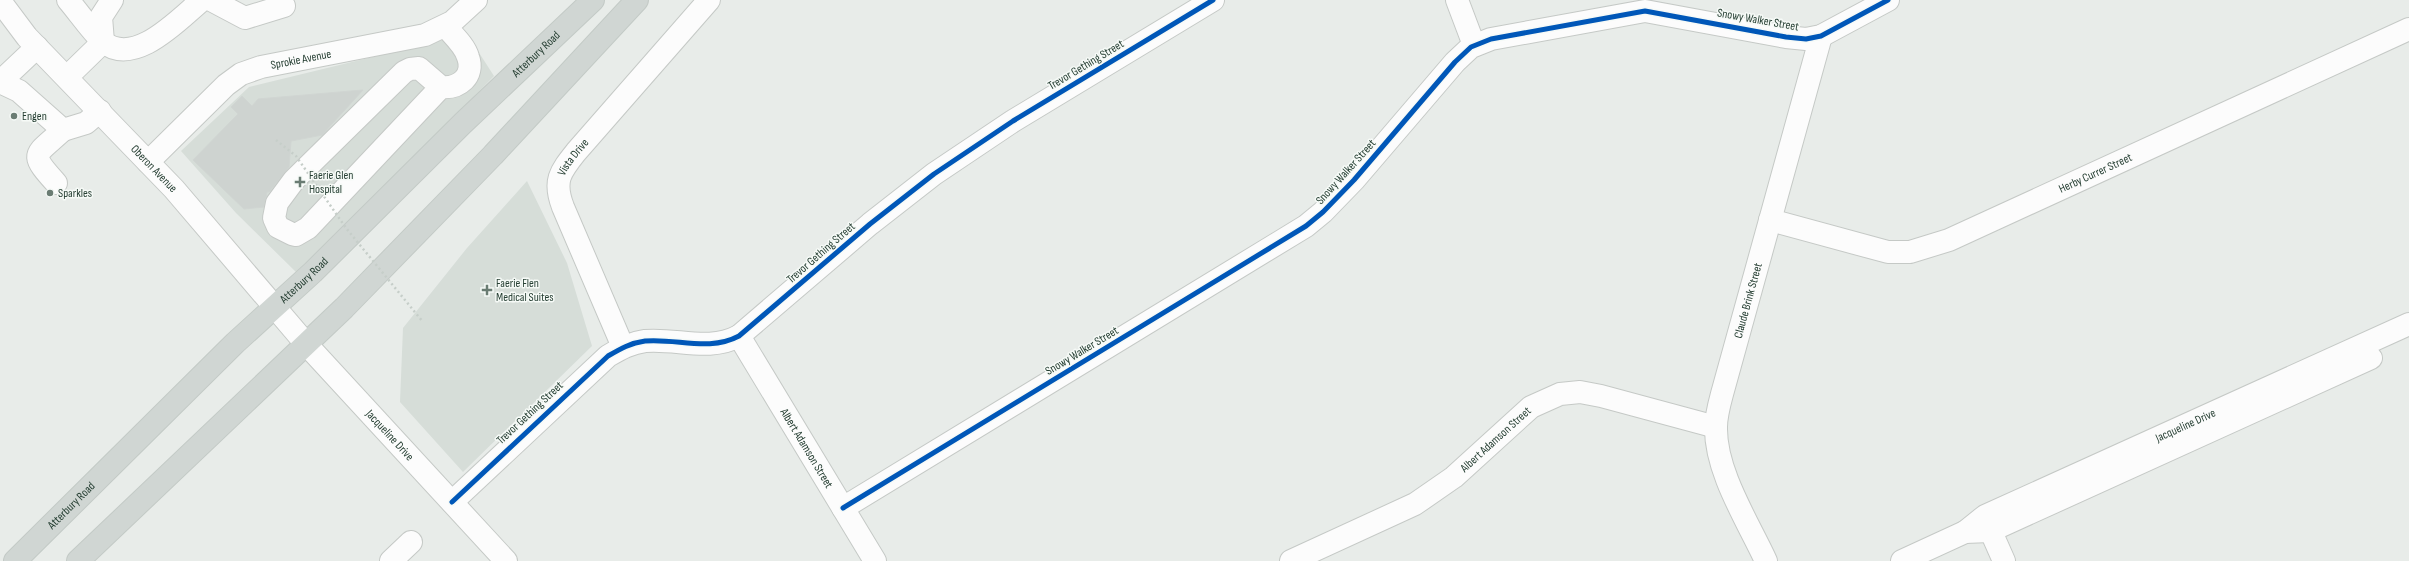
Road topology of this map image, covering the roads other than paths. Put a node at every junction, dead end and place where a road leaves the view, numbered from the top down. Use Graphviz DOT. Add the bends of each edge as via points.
graph roads {
  1 [pos="68,0"];
  2 [pos="112,0"];
  3 [pos="202,0"];
  4 [pos="211,0"];
  5 [pos="476,0"];
  6 [pos="593,0"];
  7 [pos="637,0"];
  8 [pos="709,0"];
  9 [pos="1213,0"];
  10 [pos="1457,0"];
  11 [pos="1888,0"];
  12 [pos="0,1"];
  13 [pos="284,6"];
  14 [pos="1664,6"];
  15 [pos="0,19"];
  16 [pos="446,26"];
  17 [pos="2409,29"];
  18 [pos="1821,36"];
  19 [pos="32,42"];
  20 [pos="103,42"];
  21 [pos="1474,45"];
  22 [pos="67,77"];
  23 [pos="0,82"];
  24 [pos="441,87"];
  25 [pos="100,111"];
  26 [pos="63,130"];
  27 [pos="148,162"];
  28 [pos="56,183"];
  29 [pos="1770,220"];
  30 [pos="274,307"];
  31 [pos="2409,324"];
  32 [pos="739,336"];
  33 [pos="2409,340"];
  34 [pos="307,345"];
  35 [pos="623,347"];
  36 [pos="1716,427"];
  37 [pos="452,502"];
  38 [pos="843,508"];
  39 [pos="1987,523"];
  40 [pos="411,542"];
  41 [pos="15,561"];
  42 [pos="78,561"];
  43 [pos="391,561"];
  44 [pos="506,561"];
  45 [pos="875,561"];
  46 [pos="1291,561"];
  47 [pos="1766,561"];
  48 [pos="1902,561"];
  49 [pos="2004,561"];
  1 -- 20 [label="street"];
  2 -- 20 [label="street" via="101,17"];
  3 -- 20 [label="street" via="153,40 138,48 119,48"];
  4 -- 13 [label="street" via="245,18"];
  5 -- 16 [label="street, Sprokie Avenue"];
  6 -- 30 [label="main road, Atterbury Road"];
  7 -- 34 [label="main road" via="494,155"];
  8 -- 35 [label="street, Vista Drive" via="576,152 558,181 557,190 563,207"];
  9 -- 32 [label="street, Trevor Gething Street" via="1013,121 934,174 851,239"];
  10 -- 21 [label="street"];
  11 -- 18 [label="street, Snowy Walker Street"];
  12 -- 19 [label="street, Oberon Avenue"];
  14 -- 18 [label="street, Snowy Walker Street" via="1786,37 1806,39"];
  14 -- 21 [label="street, Snowy Walker Street" via="1491,38"];
  15 -- 19 [label="street, Oberon Avenue"];
  16 -- 24 [label="street" via="468,55 469,69 462,84"];
  16 -- 27 [label="street, Sprokie Avenue" via="424,35 261,67 241,74 226,85"];
  17 -- 29 [label="street, Herby Currer Street" via="1922,250 1888,252"];
  18 -- 29 [label="street, Claude Brink Street"];
  19 -- 22 [label="street, Oberon Avenue"];
  19 -- 23 [label="street"];
  20 -- 22 [label="street"];
  21 -- 38 [label="street, Snowy Walker Street" via="1455,62 1354,180 1306,226"];
  22 -- 25 [label="street, Oberon Avenue"];
  23 -- 26 [label="street" via="19,91"];
  24 -- 24 [label="street" via="308,228 292,234 278,227 274,218 277,203 294,180 404,72 419,68"];
  25 -- 26 [label="street" via="86,123"];
  25 -- 27 [label="street, Oberon Avenue"];
  26 -- 28 [label="street" via="39,152 37,158 39,164"];
  27 -- 30 [label="street, Oberon Avenue"];
  29 -- 36 [label="street, Claude Brink Street" via="1722,394"];
  30 -- 34 [label="street, Jacqueline Drive"];
  30 -- 41 [label="main road, Atterbury Road"];
  31 -- 39 [label="street, Jacqueline Drive"];
  32 -- 35 [label="street, Trevor Gething Street" via="718,343 652,341"];
  32 -- 38 [label="street, Albert Adamson Street"];
  33 -- 39 [label="street, Jacqueline Drive"];
  34 -- 37 [label="street, Jacqueline Drive"];
  34 -- 42 [label="main road"];
  35 -- 37 [label="street, Trevor Gething Street" via="593,368"];
  36 -- 46 [label="street, Albert Adamson Street" via="1591,394 1569,393 1548,398 1531,407 1454,477 1428,496"];
  36 -- 47 [label="street, Claude Brink Street" via="1726,475"];
  37 -- 44 [label="street, Jacqueline Drive"];
  38 -- 45 [label="street, Albert Adamson Street"];
  39 -- 48 [label="street, Jacqueline Drive"];
  39 -- 49 [label="street"];
  40 -- 43 [label="street"];
}
